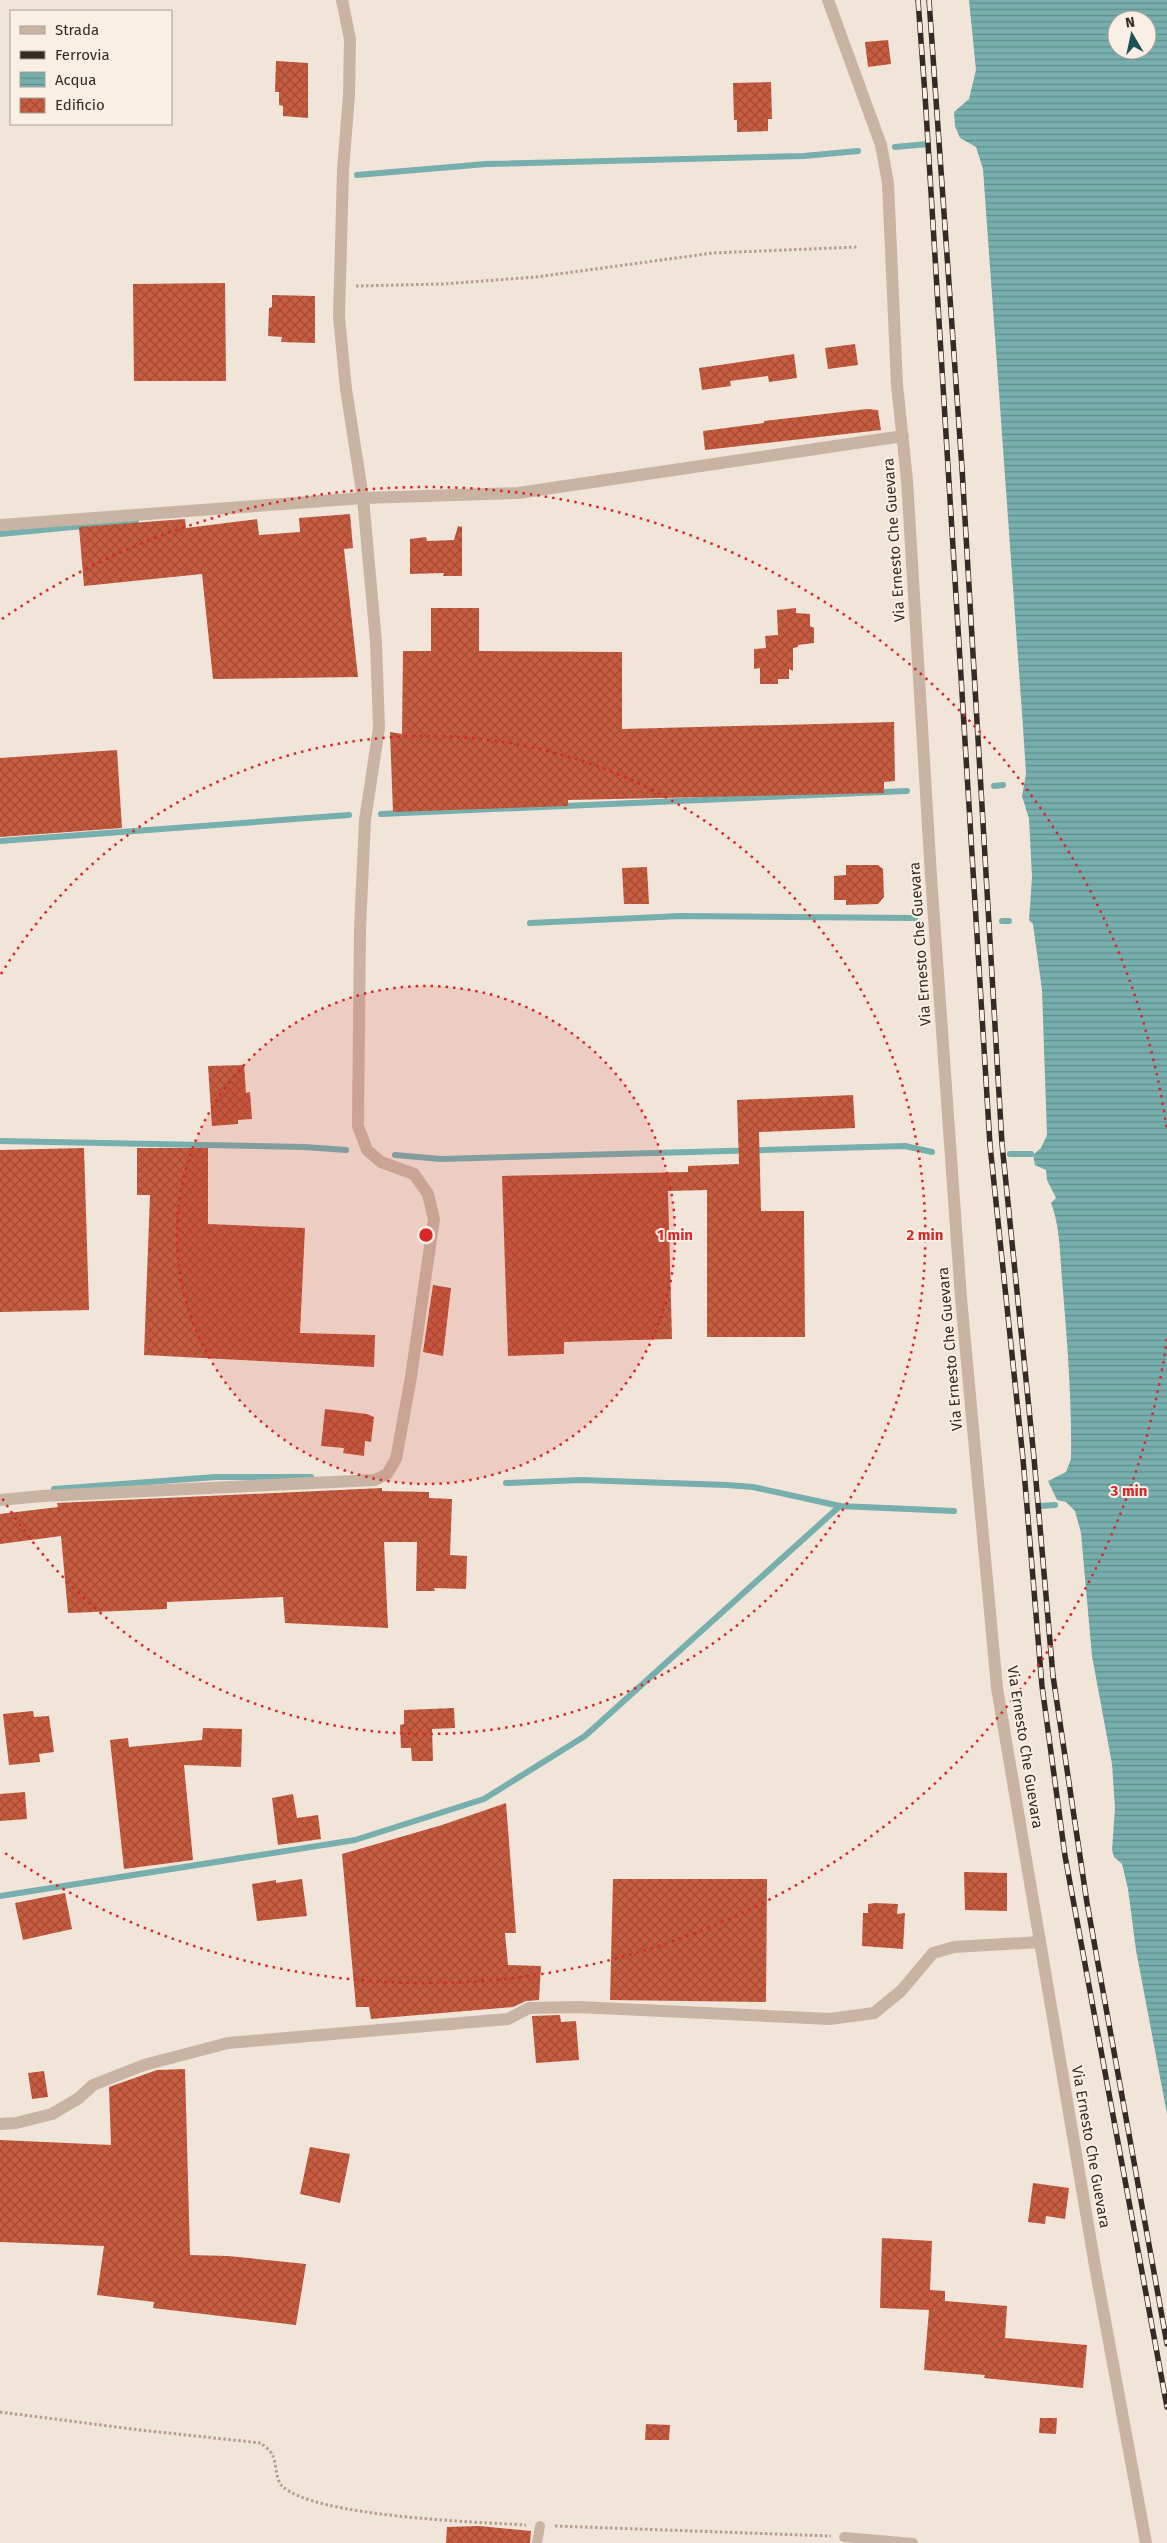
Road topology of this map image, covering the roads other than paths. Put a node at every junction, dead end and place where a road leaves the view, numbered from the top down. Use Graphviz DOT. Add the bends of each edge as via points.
graph roads {
  1 [pos="342,0"];
  2 [pos="828,0"];
  3 [pos="903,436"];
  4 [pos="363,498"];
  5 [pos="0,526"];
  6 [pos="0,1500"];
  7 [pos="1040,1942"];
  8 [pos="0,2124"];
  9 [pos="540,2526"];
  10 [pos="844,2536"];
  11 [pos="537,2543"];
  12 [pos="913,2543"];
  13 [pos="1146,2543"];
  1 -- 4 [label="street" via="350,48 338,286 346,388"];
  2 -- 3 [label="street, Via Ernesto Che Guevara" via="881,145 886,173 897,385"];
  3 -- 4 [label="street" via="518,493"];
  3 -- 7 [label="street, Via Ernesto Che Guevara" via="961,1298 998,1688"];
  4 -- 5 [label="street"];
  4 -- 6 [label="street" via="376,642 379,728 365,820 360,929 358,1126 367,1150 381,1162 414,1174 428,1194 434,1220 396,1459 387,1474 375,1480"];
  7 -- 8 [label="street" via="954,1947 933,1953 901,1991 874,2013 830,2019 578,2007 529,2008 508,2019 228,2043 144,2064 102,2081 52,2114"];
  7 -- 13 [label="street, Via Ernesto Che Guevara"];
  9 -- 11 [label="lane"];
  10 -- 12 [label="lane"];
}
